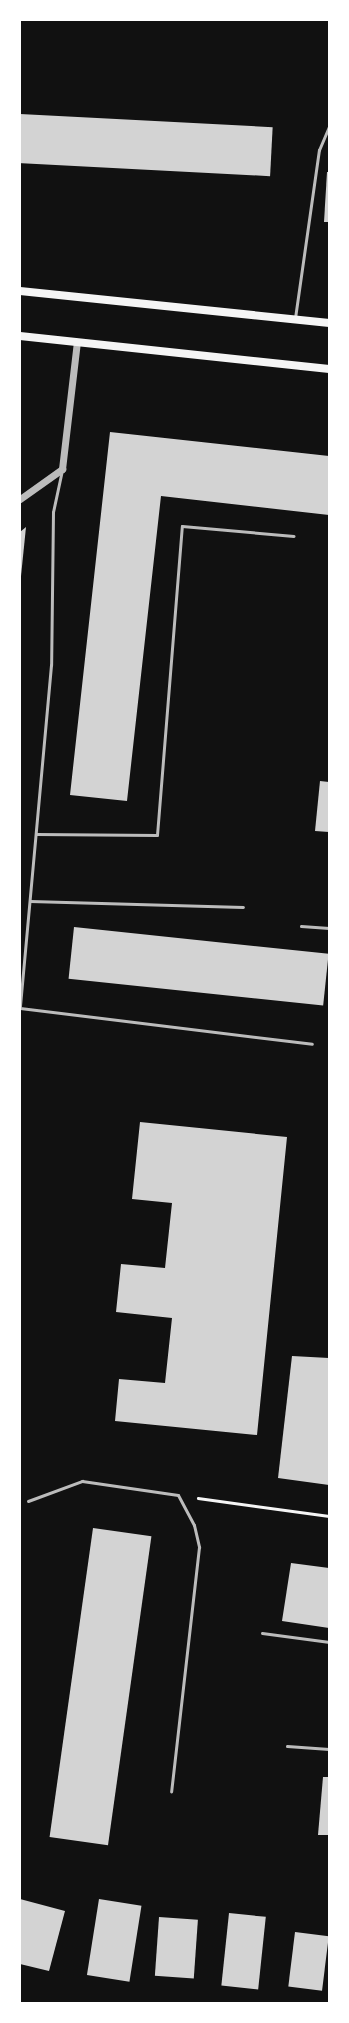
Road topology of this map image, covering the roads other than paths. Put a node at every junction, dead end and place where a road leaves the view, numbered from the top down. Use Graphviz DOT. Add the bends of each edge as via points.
graph roads {
  1 [pos="329,127"];
  2 [pos="20,291"];
  3 [pos="295,320"];
  4 [pos="329,323"];
  5 [pos="20,336"];
  6 [pos="77,342"];
  7 [pos="329,369"];
  8 [pos="62,469"];
  9 [pos="20,499"];
  10 [pos="294,536"];
  11 [pos="36,834"];
  12 [pos="30,901"];
  13 [pos="243,907"];
  14 [pos="301,926"];
  15 [pos="329,928"];
  16 [pos="312,1044"];
  17 [pos="28,1501"];
  18 [pos="262,1633"];
  19 [pos="329,1642"];
  20 [pos="287,1746"];
  21 [pos="329,1750"];
  22 [pos="171,1790"];
  1 -- 3 [label="lane" via="319,150"];
  2 -- 3 [label="main road"];
  3 -- 4 [label="main road"];
  5 -- 6 [label="main road"];
  6 -- 7 [label="main road"];
  6 -- 8 [label="street"];
  8 -- 9 [label="street"];
  8 -- 11 [label="lane" via="53,512 51,665"];
  10 -- 11 [label="lane" via="182,526 157,835"];
  11 -- 12 [label="lane"];
  12 -- 13 [label="lane"];
  12 -- 16 [label="lane" via="20,1008"];
  14 -- 15 [label="lane"];
  17 -- 22 [label="lane" via="82,1481 178,1495 194,1525 199,1547"];
  18 -- 19 [label="lane"];
  20 -- 21 [label="lane"];
}
